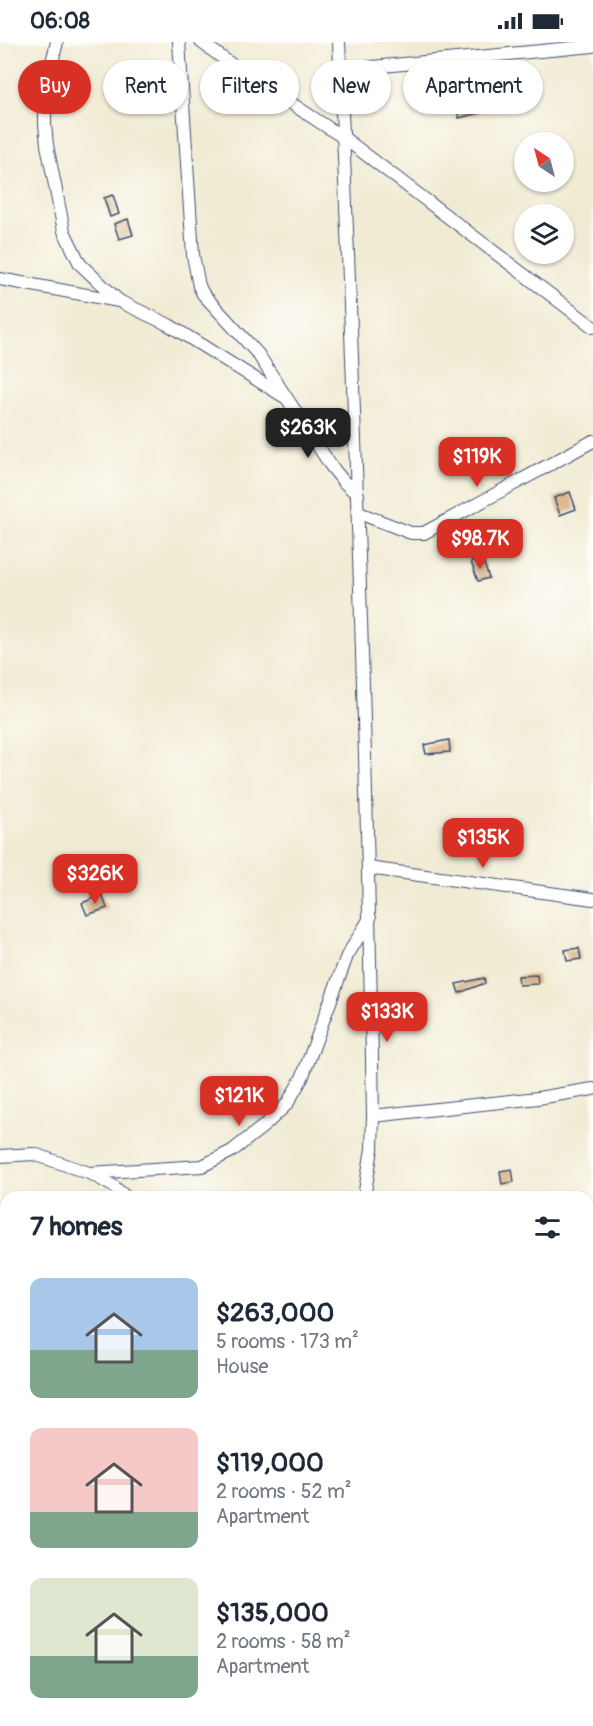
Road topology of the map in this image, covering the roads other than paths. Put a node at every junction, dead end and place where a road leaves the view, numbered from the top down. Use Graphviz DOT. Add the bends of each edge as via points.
graph roads {
  1 [pos="57,42"];
  2 [pos="179,42"];
  3 [pos="201,42"];
  4 [pos="339,42"];
  5 [pos="593,46"];
  6 [pos="340,60"];
  7 [pos="391,65"];
  8 [pos="343,114"];
  9 [pos="344,138"];
  10 [pos="0,279"];
  11 [pos="119,301"];
  12 [pos="593,327"];
  13 [pos="286,398"];
  14 [pos="593,441"];
  15 [pos="358,495"];
  16 [pos="359,513"];
  17 [pos="368,868"];
  18 [pos="593,899"];
  19 [pos="370,918"];
  20 [pos="593,1089"];
  21 [pos="373,1116"];
  22 [pos="0,1156"];
  23 [pos="89,1173"];
  24 [pos="119,1191"];
  25 [pos="365,1191"];
  1 -- 11 [label="street" via="44,107 58,212 80,264"];
  2 -- 13 [label="street" via="193,255 199,286 258,354"];
  3 -- 9 [label="street"];
  4 -- 6 [label="street"];
  5 -- 7 [label="street"];
  8 -- 9 [label="street"];
  9 -- 12 [label="street"];
  9 -- 15 [label="street"];
  10 -- 11 [label="street"];
  11 -- 13 [label="street" via="169,325"];
  13 -- 15 [label="street" via="331,466"];
  14 -- 16 [label="street" via="424,533 411,533"];
  15 -- 16 [label="street"];
  16 -- 17 [label="street"];
  17 -- 18 [label="street"];
  17 -- 19 [label="street"];
  19 -- 21 [label="street"];
  19 -- 23 [label="street" via="347,956 302,1078 287,1104 265,1125 232,1151 202,1166"];
  20 -- 21 [label="street"];
  21 -- 25 [label="street"];
  22 -- 23 [label="street" via="34,1154"];
  23 -- 24 [label="street"];
}
